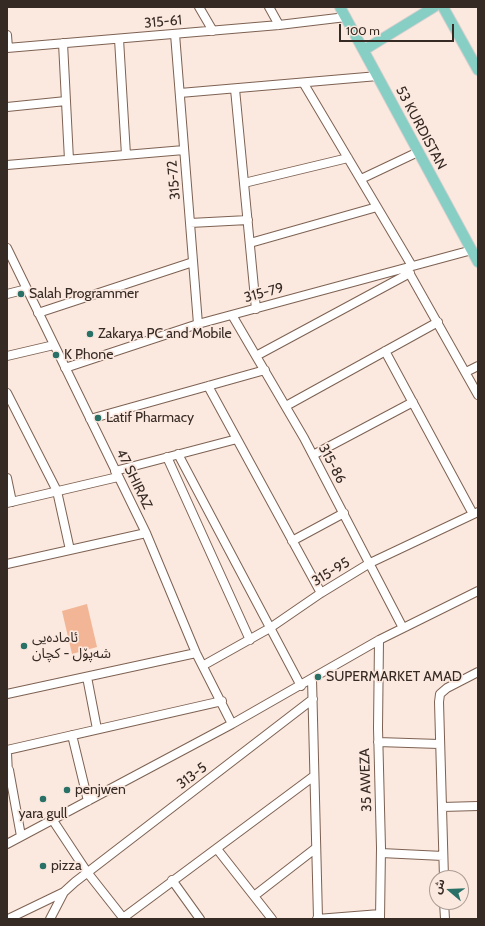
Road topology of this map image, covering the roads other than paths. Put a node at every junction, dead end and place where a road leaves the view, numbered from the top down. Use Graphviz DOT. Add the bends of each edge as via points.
graph roads {
  1 [pos="199,7"];
  2 [pos="269,7"];
  3 [pos="340,7"];
  4 [pos="434,7"];
  5 [pos="443,7"];
  6 [pos="346,17"];
  7 [pos="279,25"];
  8 [pos="213,31"];
  9 [pos="175,34"];
  10 [pos="7,35"];
  11 [pos="119,39"];
  12 [pos="63,43"];
  13 [pos="8,48"];
  14 [pos="364,50"];
  15 [pos="478,70"];
  16 [pos="378,76"];
  17 [pos="304,84"];
  18 [pos="235,89"];
  19 [pos="180,93"];
  20 [pos="66,101"];
  21 [pos="7,106"];
  22 [pos="184,150"];
  23 [pos="418,152"];
  24 [pos="126,155"];
  25 [pos="348,158"];
  26 [pos="69,160"];
  27 [pos="7,165"];
  28 [pos="361,179"];
  29 [pos="244,182"];
  30 [pos="377,208"];
  31 [pos="248,220"];
  32 [pos="190,223"];
  33 [pos="250,243"];
  34 [pos="7,248"];
  35 [pos="472,250"];
  36 [pos="193,262"];
  37 [pos="478,262"];
  38 [pos="410,269"];
  39 [pos="27,289"];
  40 [pos="7,294"];
  41 [pos="256,309"];
  42 [pos="38,313"];
  43 [pos="232,315"];
  44 [pos="438,322"];
  45 [pos="198,324"];
  46 [pos="54,345"];
  47 [pos="385,351"];
  48 [pos="7,356"];
  49 [pos="256,356"];
  50 [pos="478,366"];
  51 [pos="65,368"];
  52 [pos="265,370"];
  53 [pos="466,372"];
  54 [pos="208,386"];
  55 [pos="7,393"];
  56 [pos="478,395"];
  57 [pos="413,402"];
  58 [pos="286,406"];
  59 [pos="90,419"];
  60 [pos="237,439"];
  61 [pos="178,454"];
  62 [pos="313,456"];
  63 [pos="167,457"];
  64 [pos="116,474"];
  65 [pos="7,478"];
  66 [pos="57,491"];
  67 [pos="10,503"];
  68 [pos="344,513"];
  69 [pos="476,513"];
  70 [pos="146,534"];
  71 [pos="292,541"];
  72 [pos="70,550"];
  73 [pos="370,563"];
  74 [pos="7,564"];
  75 [pos="478,591"];
  76 [pos="321,593"];
  77 [pos="270,628"];
  78 [pos="403,628"];
  79 [pos="250,640"];
  80 [pos="379,640"];
  81 [pos="196,653"];
  82 [pos="204,665"];
  83 [pos="477,676"];
  84 [pos="87,677"];
  85 [pos="312,679"];
  86 [pos="301,686"];
  87 [pos="7,694"];
  88 [pos="313,700"];
  89 [pos="222,701"];
  90 [pos="232,724"];
  91 [pos="97,729"];
  92 [pos="72,735"];
  93 [pos="378,742"];
  94 [pos="439,744"];
  95 [pos="7,750"];
  96 [pos="7,753"];
  97 [pos="9,770"];
  98 [pos="314,776"];
  99 [pos="7,781"];
  100 [pos="88,801"];
  101 [pos="478,806"];
  102 [pos="442,807"];
  103 [pos="52,819"];
  104 [pos="21,836"];
  105 [pos="7,844"];
  106 [pos="316,848"];
  107 [pos="216,849"];
  108 [pos="381,853"];
  109 [pos="443,856"];
  110 [pos="444,870"];
  111 [pos="87,872"];
  112 [pos="172,880"];
  113 [pos="64,892"];
  114 [pos="254,896"];
  115 [pos="380,917"];
  116 [pos="123,918"];
  117 [pos="8,919"];
  118 [pos="50,919"];
  119 [pos="200,919"];
  120 [pos="272,919"];
  121 [pos="317,919"];
  1 -- 8 [label="street"];
  2 -- 7 [label="street"];
  3 -- 6 [label="main road, 53 KURDISTAN"];
  4 -- 14 [label="main road"];
  5 -- 15 [label="main road"];
  6 -- 7 [label="street, 315-61"];
  6 -- 14 [label="main road, 53 KURDISTAN"];
  7 -- 8 [label="street, 315-61"];
  8 -- 9 [label="street, 315-61"];
  9 -- 11 [label="street, 315-61"];
  9 -- 19 [label="street, 315-72"];
  10 -- 13 [label="street"];
  11 -- 12 [label="street, 315-61"];
  11 -- 24 [label="street"];
  12 -- 13 [label="street, 315-61"];
  12 -- 20 [label="street"];
  14 -- 16 [label="main road, 53 KURDISTAN"];
  16 -- 17 [label="street"];
  16 -- 23 [label="main road, 53 KURDISTAN"];
  17 -- 18 [label="street"];
  17 -- 25 [label="street"];
  18 -- 19 [label="street"];
  18 -- 29 [label="street"];
  19 -- 22 [label="street, 315-72"];
  20 -- 21 [label="street"];
  20 -- 26 [label="street"];
  22 -- 24 [label="street"];
  22 -- 32 [label="street, 315-72"];
  23 -- 28 [label="street"];
  23 -- 35 [label="main road, 53 KURDISTAN"];
  24 -- 26 [label="street"];
  25 -- 28 [label="street"];
  25 -- 29 [label="street"];
  26 -- 27 [label="street"];
  28 -- 30 [label="street"];
  29 -- 31 [label="street"];
  30 -- 33 [label="street"];
  30 -- 38 [label="street"];
  31 -- 32 [label="street"];
  31 -- 33 [label="street"];
  32 -- 36 [label="street, 315-72"];
  33 -- 41 [label="street"];
  34 -- 39 [label="street, 47 SHIRAZ"];
  35 -- 37 [label="main road, 53 KURDISTAN"];
  35 -- 38 [label="street, 315-79"];
  36 -- 42 [label="street"];
  36 -- 45 [label="street, 315-72"];
  38 -- 41 [label="street, 315-79"];
  38 -- 44 [label="street"];
  38 -- 49 [label="street"];
  39 -- 40 [label="street"];
  39 -- 42 [label="street, 47 SHIRAZ"];
  41 -- 43 [label="street, 315-79"];
  42 -- 46 [label="street, 47 SHIRAZ"];
  43 -- 45 [label="street, 315-79"];
  43 -- 49 [label="street, 315-86"];
  44 -- 47 [label="street"];
  44 -- 53 [label="street"];
  45 -- 51 [label="street, 315-79"];
  46 -- 48 [label="street"];
  46 -- 51 [label="street, 47 SHIRAZ"];
  47 -- 57 [label="street"];
  47 -- 58 [label="street"];
  49 -- 52 [label="street, 315-86"];
  50 -- 53 [label="street"];
  51 -- 59 [label="street, 47 SHIRAZ"];
  52 -- 54 [label="street"];
  52 -- 58 [label="street, 315-86"];
  53 -- 56 [label="street"];
  54 -- 59 [label="street"];
  54 -- 60 [label="street"];
  55 -- 66 [label="street"];
  57 -- 62 [label="street"];
  57 -- 69 [label="street"];
  58 -- 62 [label="street, 315-86"];
  59 -- 64 [label="street, 47 SHIRAZ"];
  60 -- 61 [label="street"];
  60 -- 71 [label="street"];
  61 -- 63 [label="street"];
  61 -- 77 [label="street"];
  62 -- 68 [label="street, 315-86"];
  63 -- 64 [label="street"];
  63 -- 79 [label="street"];
  64 -- 66 [label="street"];
  64 -- 70 [label="street, 47 SHIRAZ"];
  65 -- 67 [label="street"];
  66 -- 67 [label="street"];
  66 -- 72 [label="street"];
  68 -- 71 [label="street"];
  68 -- 73 [label="street, 315-86"];
  69 -- 73 [label="street, 315-95"];
  70 -- 72 [label="street"];
  70 -- 81 [label="street, 47 SHIRAZ"];
  71 -- 76 [label="street"];
  72 -- 74 [label="street"];
  73 -- 76 [label="street, 315-95"];
  73 -- 78 [label="street, 315-86"];
  75 -- 78 [label="street"];
  76 -- 77 [label="street, 315-95"];
  77 -- 79 [label="street, 315-95"];
  77 -- 86 [label="street"];
  78 -- 80 [label="street"];
  79 -- 82 [label="street, 315-95"];
  80 -- 85 [label="street"];
  80 -- 93 [label="street, 35 AWEZA"];
  81 -- 82 [label="street, 47 SHIRAZ"];
  81 -- 84 [label="street"];
  82 -- 89 [label="street, 47 SHIRAZ"];
  83 -- 94 [label="street" via="447,688 440,694"];
  84 -- 87 [label="street"];
  84 -- 91 [label="street"];
  85 -- 86 [label="street"];
  85 -- 88 [label="street"];
  86 -- 90 [label="street"];
  88 -- 98 [label="street"];
  88 -- 111 [label="street, 313-5"];
  89 -- 90 [label="street, 47 SHIRAZ"];
  89 -- 91 [label="street"];
  90 -- 100 [label="street"];
  91 -- 92 [label="street"];
  92 -- 95 [label="street"];
  92 -- 100 [label="street"];
  93 -- 94 [label="street"];
  93 -- 108 [label="street, 35 AWEZA"];
  94 -- 102 [label="street"];
  96 -- 97 [label="street"];
  97 -- 99 [label="street"];
  97 -- 104 [label="street"];
  98 -- 106 [label="street"];
  98 -- 107 [label="street"];
  100 -- 103 [label="street"];
  101 -- 102 [label="street"];
  102 -- 109 [label="street"];
  103 -- 104 [label="street"];
  103 -- 111 [label="street"];
  104 -- 105 [label="street"];
  106 -- 114 [label="street"];
  106 -- 121 [label="street"];
  107 -- 112 [label="street"];
  107 -- 114 [label="street"];
  108 -- 109 [label="street"];
  108 -- 115 [label="street, 35 AWEZA"];
  109 -- 110 [label="street"];
  111 -- 113 [label="street, 313-5"];
  111 -- 116 [label="street"];
  112 -- 116 [label="street"];
  112 -- 119 [label="street"];
  113 -- 117 [label="street"];
  113 -- 118 [label="street"];
  114 -- 120 [label="street"];
  115 -- 121 [label="street"];
}
